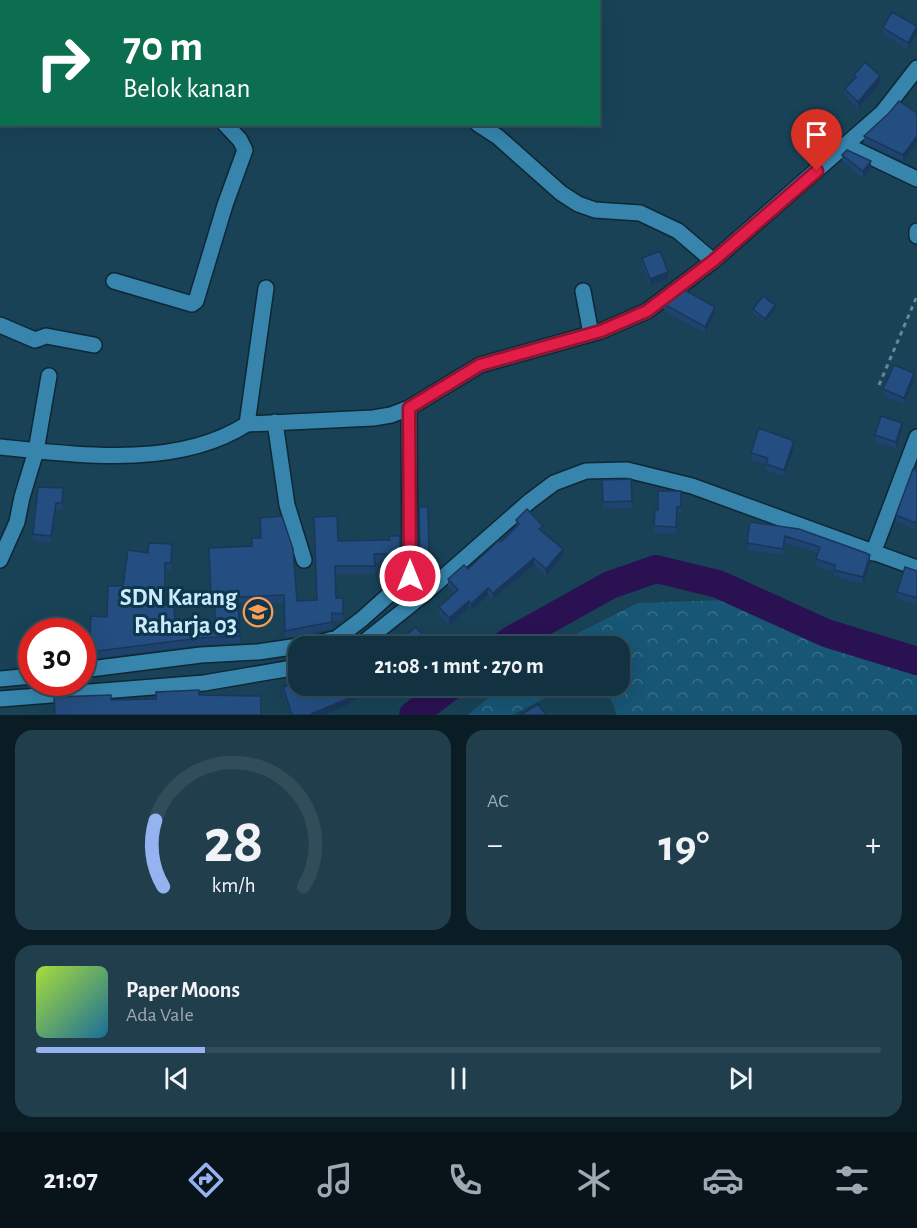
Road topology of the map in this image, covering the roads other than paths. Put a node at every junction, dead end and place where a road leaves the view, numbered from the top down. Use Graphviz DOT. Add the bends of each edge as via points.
graph roads {
  1 [pos="914,77"];
  2 [pos="227,126"];
  3 [pos="481,126"];
  4 [pos="846,145"];
  5 [pos="917,180"];
  6 [pos="917,231"];
  7 [pos="917,236"];
  8 [pos="713,261"];
  9 [pos="114,281"];
  10 [pos="266,288"];
  11 [pos="584,291"];
  12 [pos="0,325"];
  13 [pos="591,334"];
  14 [pos="94,345"];
  15 [pos="49,376"];
  16 [pos="409,408"];
  17 [pos="275,422"];
  18 [pos="247,424"];
  19 [pos="917,437"];
  20 [pos="0,447"];
  21 [pos="36,451"];
  22 [pos="873,553"];
  23 [pos="0,560"];
  24 [pos="304,560"];
  25 [pos="917,568"];
  26 [pos="416,585"];
  27 [pos="367,626"];
  28 [pos="342,636"];
  29 [pos="363,636"];
  30 [pos="288,654"];
  31 [pos="258,663"];
  32 [pos="138,665"];
  33 [pos="288,666"];
  34 [pos="96,669"];
  35 [pos="202,670"];
  36 [pos="18,677"];
  37 [pos="0,679"];
  38 [pos="141,686"];
  39 [pos="96,687"];
  40 [pos="18,695"];
  41 [pos="0,699"];
  1 -- 4 [label="street"];
  2 -- 9 [label="street" via="244,150 196,301 192,304"];
  3 -- 8 [label="street" via="578,204 595,210 640,213 678,231"];
  4 -- 5 [label="street"];
  4 -- 8 [label="street"];
  6 -- 7 [label="street"];
  8 -- 13 [label="street" via="647,311"];
  10 -- 18 [label="street"];
  11 -- 13 [label="street"];
  12 -- 14 [label="street" via="35,340 46,336"];
  13 -- 16 [label="street" via="480,365"];
  15 -- 21 [label="street"];
  16 -- 17 [label="street" via="373,418"];
  16 -- 26 [label="street"];
  17 -- 18 [label="street"];
  17 -- 24 [label="street" via="288,505"];
  18 -- 21 [label="street" via="209,443 156,453 99,456"];
  19 -- 22 [label="street"];
  20 -- 21 [label="street"];
  21 -- 23 [label="street" via="17,522"];
  22 -- 25 [label="street"];
  22 -- 26 [label="street" via="692,486 627,470 586,471 554,483"];
  26 -- 27 [label="street"];
  26 -- 27 [label="street"];
  27 -- 28 [label="street"];
  27 -- 29 [label="street"];
  30 -- 31 [label="street"];
  31 -- 33 [label="street"];
  31 -- 35 [label="street"];
  31 -- 35 [label="street"];
  32 -- 34 [label="street"];
  32 -- 35 [label="street"];
  32 -- 38 [label="street"];
  35 -- 38 [label="street"];
  36 -- 37 [label="street"];
  38 -- 39 [label="street"];
  40 -- 41 [label="street"];
}
